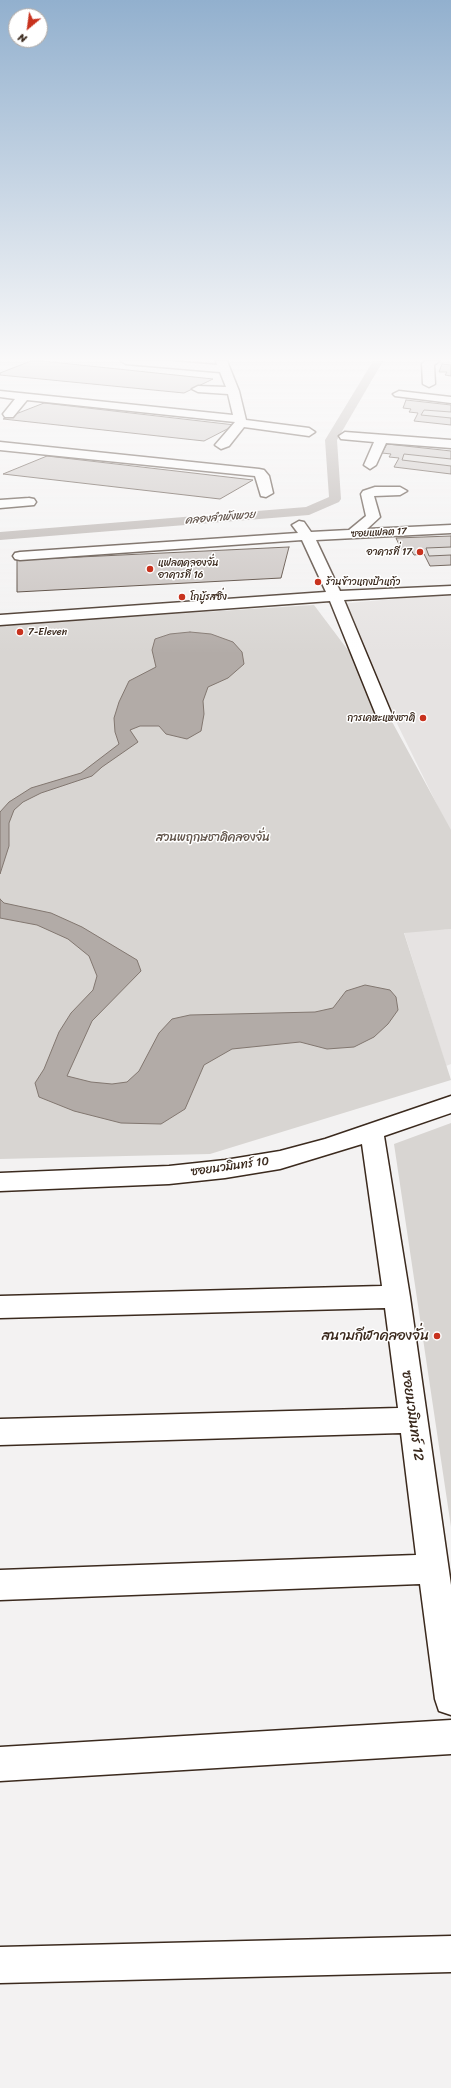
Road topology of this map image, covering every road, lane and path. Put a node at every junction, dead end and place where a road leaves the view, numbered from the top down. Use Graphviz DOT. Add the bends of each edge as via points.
graph roads {
  1 [pos="115,458"];
  2 [pos="373,458"];
  3 [pos="370,465"];
  4 [pos="400,491"];
  5 [pos="266,493"];
  6 [pos="29,502"];
  7 [pos="0,504"];
  8 [pos="299,524"];
  9 [pos="451,529"];
  10 [pos="352,534"];
  11 [pos="307,536"];
  12 [pos="20,556"];
  13 [pos="451,590"];
  14 [pos="335,596"];
  15 [pos="0,620"];
  16 [pos="384,715"];
  17 [pos="451,1104"];
  18 [pos="372,1133"];
  19 [pos="0,1182"];
  20 [pos="397,1297"];
  21 [pos="0,1307"];
  22 [pos="413,1420"];
  23 [pos="0,1432"];
  24 [pos="434,1569"];
  25 [pos="0,1585"];
  26 [pos="451,1699"];
  27 [pos="451,1737"];
  28 [pos="0,1764"];
  29 [pos="451,1954"];
  30 [pos="0,1965"];
  1 -- 5 [label="street" via="258,474 263,476"];
  2 -- 3 [label="street"];
  4 -- 10 [label="street" via="375,491 368,494 373,517"];
  6 -- 7 [label="street"];
  8 -- 11 [label="street"];
  9 -- 10 [label="street, ซอยแฟลต 17"];
  10 -- 11 [label="street, ซอยแฟลต 17"];
  11 -- 12 [label="street, ซอยแฟลต 17"];
  11 -- 14 [label="street"];
  13 -- 14 [label="street"];
  14 -- 15 [label="street"];
  14 -- 16 [label="street"];
  17 -- 18 [label="street, ซอยนวมินทร์ 10"];
  18 -- 19 [label="street, ซอยนวมินทร์ 10" via="280,1160 225,1169"];
  18 -- 20 [label="street, ซอยนวมินทร์ 12"];
  20 -- 21 [label="street"];
  20 -- 22 [label="street, ซอยนวมินทร์ 12"];
  22 -- 23 [label="street"];
  22 -- 24 [label="street, ซอยนวมินทร์ 12"];
  24 -- 25 [label="street"];
  24 -- 26 [label="street, ซอยนวมินทร์ 12"];
  27 -- 28 [label="street"];
  29 -- 30 [label="street"];
}
